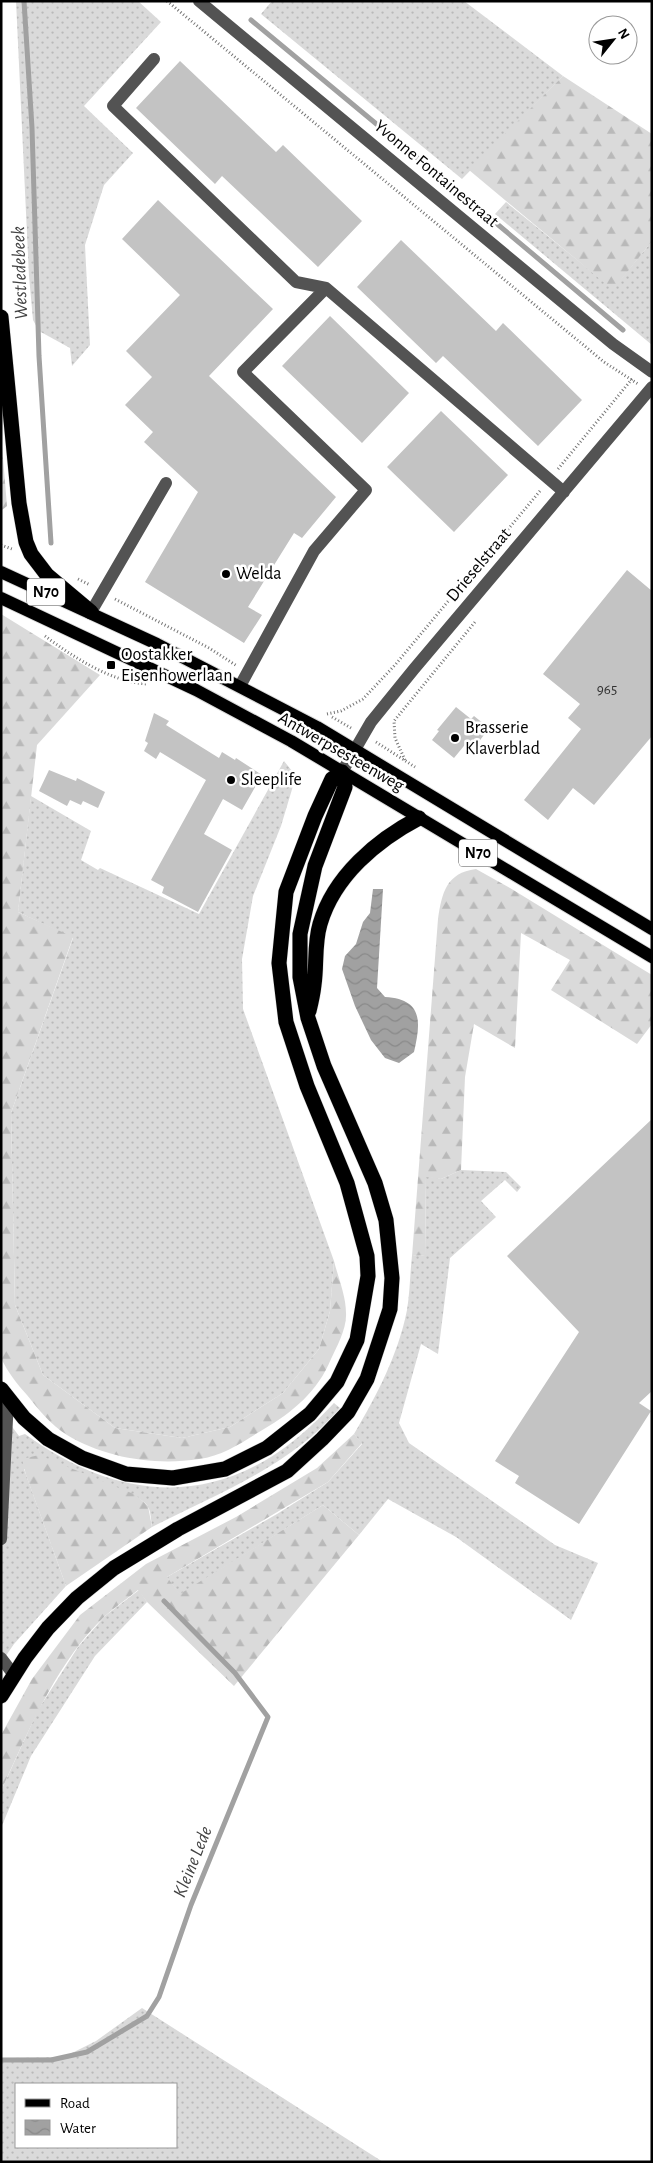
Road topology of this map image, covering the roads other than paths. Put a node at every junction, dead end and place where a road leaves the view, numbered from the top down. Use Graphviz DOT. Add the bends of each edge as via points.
graph roads {
  1 [pos="199,1"];
  2 [pos="154,59"];
  3 [pos="326,288"];
  4 [pos="1,317"];
  5 [pos="652,372"];
  6 [pos="652,387"];
  7 [pos="166,484"];
  8 [pos="564,492"];
  9 [pos="1,572"];
  10 [pos="1,598"];
  11 [pos="91,612"];
  12 [pos="240,686"];
  13 [pos="355,751"];
  14 [pos="342,772"];
  15 [pos="419,818"];
  16 [pos="652,929"];
  17 [pos="652,957"];
  18 [pos="308,1018"];
  19 [pos="4,1394"];
  20 [pos="1,1539"];
  21 [pos="1,1658"];
  22 [pos="14,1675"];
  23 [pos="1,1696"];
  1 -- 5 [label="street, Yvonne Fontainestraat" via="613,344"];
  2 -- 3 [label="street" via="114,106 296,282"];
  3 -- 8 [label="street"];
  3 -- 12 [label="street" via="243,372 366,490 314,551"];
  4 -- 11 [label="highway" via="19,503 26,542 47,575"];
  6 -- 8 [label="street, Drieselstraat"];
  7 -- 11 [label="street"];
  8 -- 13 [label="street, Drieselstraat" via="408,676 371,722"];
  9 -- 11 [label="main road, Antwerpsesteenweg / N70"];
  10 -- 14 [label="main road, Antwerpsesteenweg / N70" via="196,690"];
  11 -- 12 [label="main road, Antwerpsesteenweg / N70"];
  12 -- 13 [label="main road, Antwerpsesteenweg / N70"];
  13 -- 14 [label="street, Drieselstraat"];
  13 -- 16 [label="main road, Antwerpsesteenweg / N70"];
  14 -- 15 [label="main road, Antwerpsesteenweg / N70"];
  14 -- 18 [label="highway" via="345,787 315,866 300,934 300,977"];
  14 -- 19 [label="highway" via="332,779 294,866 286,892 279,963 286,1022 307,1086 347,1183 367,1256 368,1276 357,1340 337,1382 310,1414 268,1448 224,1469 174,1478 126,1474 82,1458 48,1439"];
  15 -- 17 [label="main road, Antwerpsesteenweg / N70"];
  15 -- 18 [label="highway" via="358,862 332,897 320,924"];
  18 -- 22 [label="highway" via="324,1066 375,1183 386,1220 392,1278 390,1309 367,1379 348,1412 287,1471 178,1529 114,1568 77,1598 48,1628"];
  19 -- 20 [label="street"];
  21 -- 22 [label="street"];
  22 -- 23 [label="highway"];
}
